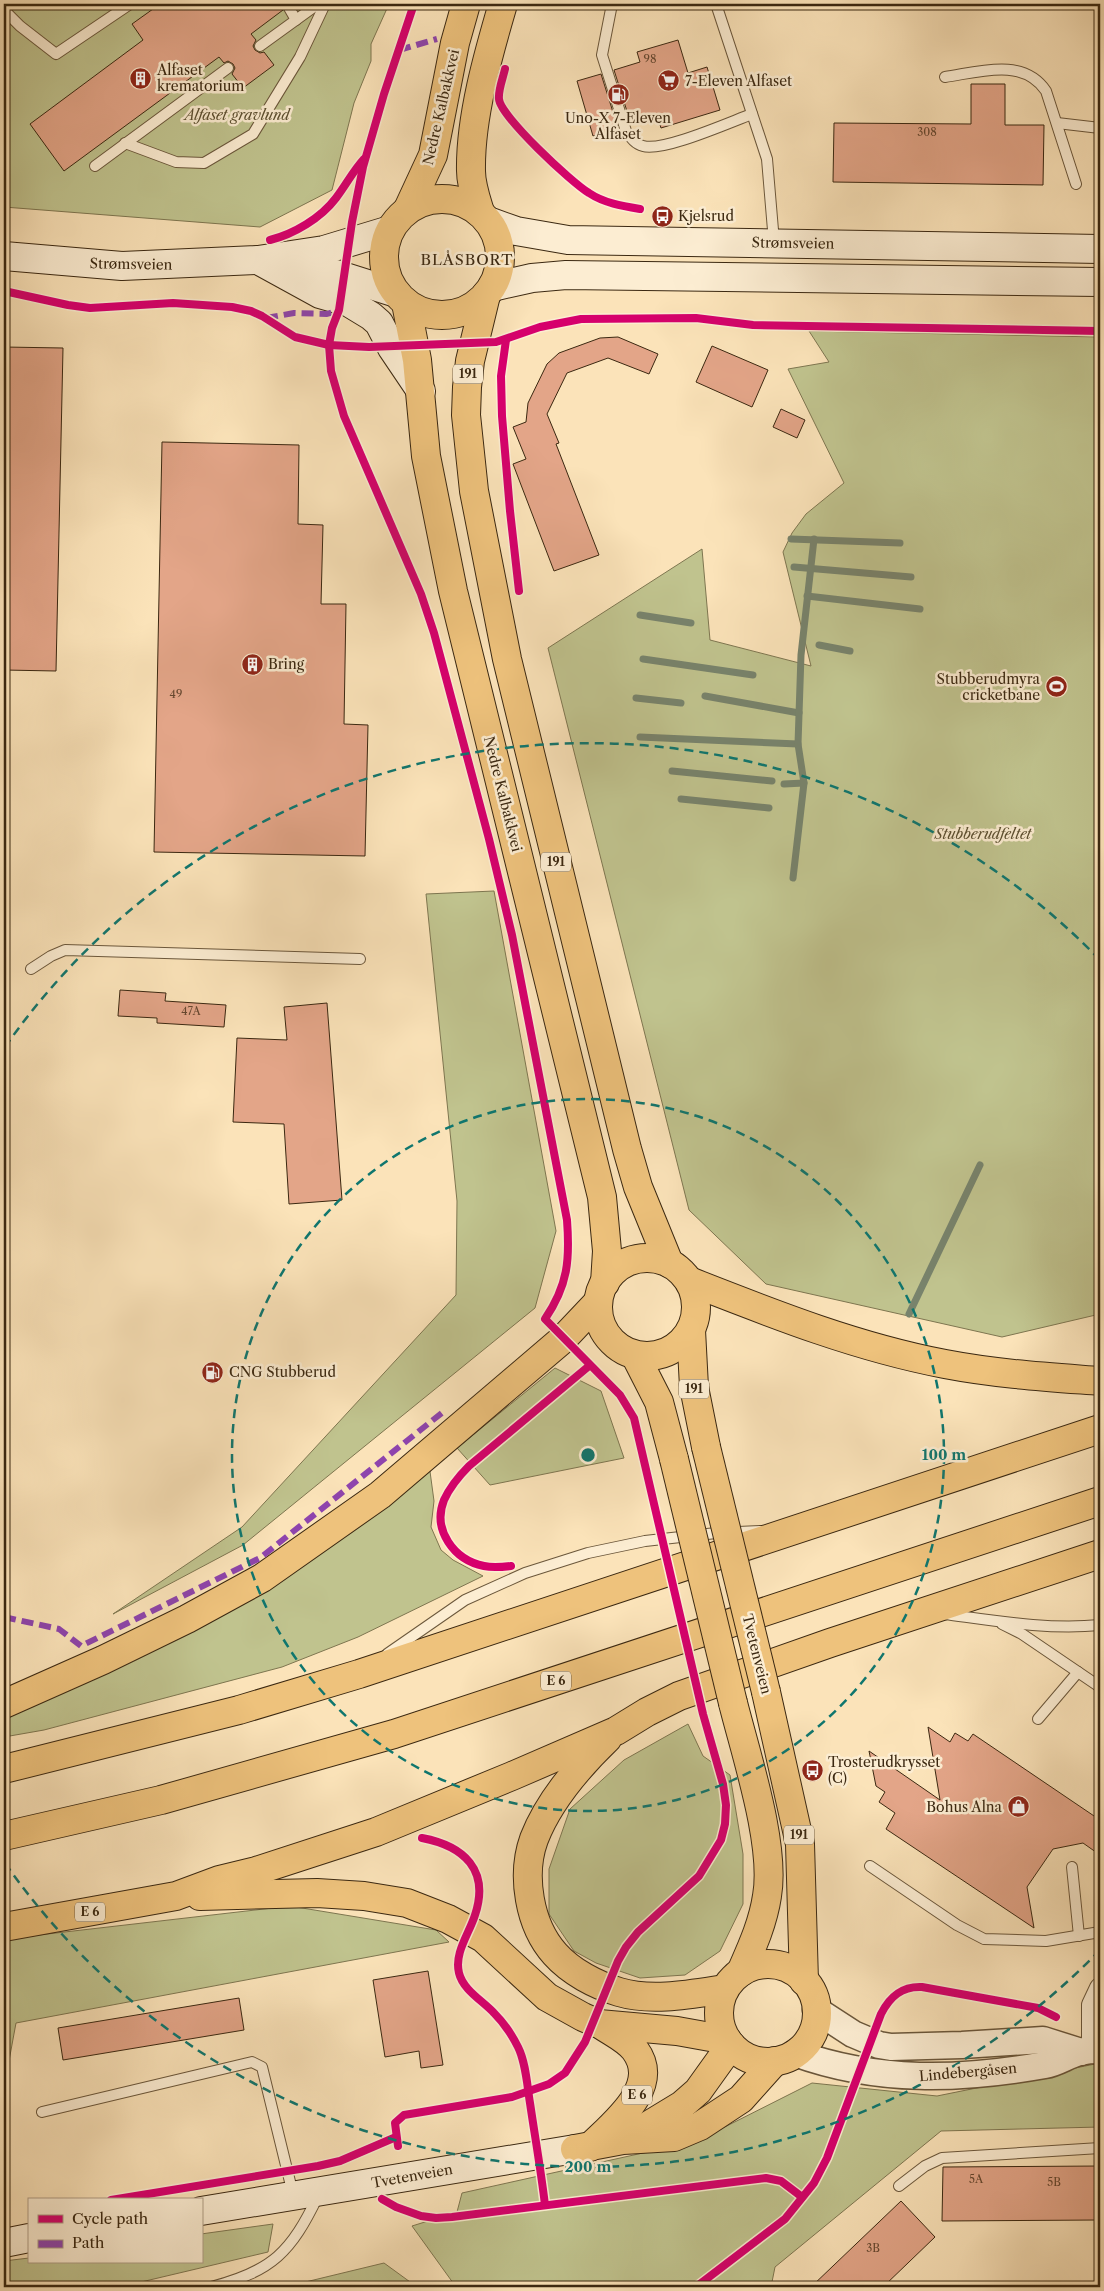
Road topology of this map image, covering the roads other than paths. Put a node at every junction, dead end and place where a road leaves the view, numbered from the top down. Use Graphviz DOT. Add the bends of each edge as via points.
graph roads {
  1 [pos="130,4"];
  2 [pos="318,4"];
  3 [pos="325,4"];
  4 [pos="466,4"];
  5 [pos="503,4"];
  6 [pos="612,4"];
  7 [pos="716,4"];
  8 [pos="288,6"];
  9 [pos="4,10"];
  10 [pos="296,20"];
  11 [pos="260,46"];
  12 [pos="228,68"];
  13 [pos="945,77"];
  14 [pos="752,114"];
  15 [pos="1057,123"];
  16 [pos="1100,128"];
  17 [pos="125,143"];
  18 [pos="95,166"];
  19 [pos="1076,184"];
  20 [pos="408,208"];
  21 [pos="484,217"];
  22 [pos="390,230"];
  23 [pos="774,244"];
  24 [pos="1100,249"];
  25 [pos="4,256"];
  26 [pos="258,260"];
  27 [pos="1100,282"];
  28 [pos="489,291"];
  29 [pos="401,298"];
  30 [pos="421,391"];
  31 [pos="360,959"];
  32 [pos="31,969"];
  33 [pos="669,1263"];
  34 [pos="689,1281"];
  35 [pos="602,1292"];
  36 [pos="691,1330"];
  37 [pos="635,1354"];
  38 [pos="1093,1380"];
  39 [pos="1100,1429"];
  40 [pos="1100,1501"];
  41 [pos="801,1529"];
  42 [pos="1100,1554"];
  43 [pos="927,1611"];
  44 [pos="996,1621"];
  45 [pos="1100,1625"];
  46 [pos="1078,1672"];
  47 [pos="359,1674"];
  48 [pos="1100,1687"];
  49 [pos="4,1704"];
  50 [pos="1038,1719"];
  51 [pos="616,1731"];
  52 [pos="4,1769"];
  53 [pos="4,1836"];
  54 [pos="870,1866"];
  55 [pos="1072,1867"];
  56 [pos="176,1896"];
  57 [pos="4,1927"];
  58 [pos="1100,1932"];
  59 [pos="1079,1936"];
  60 [pos="733,1981"];
  61 [pos="804,1981"];
  62 [pos="1100,1988"];
  63 [pos="816,2010"];
  64 [pos="613,2028"];
  65 [pos="729,2043"];
  66 [pos="1091,2051"];
  67 [pos="785,2057"];
  68 [pos="42,2112"];
  69 [pos="623,2140"];
  70 [pos="583,2148"];
  71 [pos="1100,2148"];
  72 [pos="899,2186"];
  73 [pos="306,2195"];
  74 [pos="202,2211"];
  75 [pos="28,2238"];
  76 [pos="4,2244"];
  77 [pos="211,2287"];
  1 -- 9 [label="lane" via="56,54"];
  2 -- 10 [label="lane"];
  3 -- 17 [label="lane" via="300,57 253,134 204,162 176,162"];
  4 -- 20 [label="highway, Nedre Kalbakkvei" via="433,155"];
  5 -- 21 [label="highway" via="486,65 472,153 472,181"];
  6 -- 14 [label="lane" via="602,55 626,131 633,141 642,146 663,146"];
  7 -- 14 [label="lane"];
  8 -- 10 [label="lane"];
  10 -- 11 [label="lane"];
  12 -- 17 [label="lane"];
  13 -- 15 [label="lane" via="1007,68 1026,72 1039,80 1046,91"];
  14 -- 23 [label="lane" via="767,159"];
  15 -- 16 [label="lane"];
  15 -- 19 [label="lane"];
  17 -- 18 [label="lane"];
  20 -- 21 [label="highway" via="437,198 452,199 467,204"];
  20 -- 22 [label="highway"];
  21 -- 23 [label="main road, Strømsveien" via="516,231 568,240"];
  21 -- 28 [label="highway" via="497,240 500,260"];
  22 -- 26 [label="main road, Strømsveien" via="324,250"];
  22 -- 29 [label="highway" via="383,256 387,276"];
  23 -- 24 [label="main road, Strømsveien"];
  25 -- 26 [label="main road, Strømsveien" via="122,266"];
  26 -- 29 [label="main road, Strømsveien" via="336,274"];
  26 -- 30 [label="main road" via="320,294 348,302 371,316 379,323"];
  27 -- 28 [label="main road" via="566,276 532,278"];
  28 -- 29 [label="highway" via="473,306 457,313 439,315 422,312"];
  28 -- 33 [label="highway, 191" via="470,360 466,415 480,525 521,717 627,1150 638,1187"];
  29 -- 30 [label="highway, Nedre Kalbakkvei / 191" via="413,331"];
  30 -- 35 [label="highway, Nedre Kalbakkvei / 191" via="426,456 453,591 602,1197 607,1251"];
  31 -- 32 [label="lane" via="65,950"];
  33 -- 34 [label="highway, 191"];
  33 -- 35 [label="highway" via="640,1258 626,1263 614,1271"];
  34 -- 36 [label="highway, 191" via="696,1300"];
  34 -- 38 [label="highway" via="811,1328 877,1348 1006,1374"];
  35 -- 37 [label="highway, 191" via="601,1325 624,1350"];
  35 -- 49 [label="highway" via="563,1339 380,1495 262,1578 112,1656"];
  36 -- 37 [label="highway" via="673,1349 648,1356"];
  36 -- 61 [label="highway, Tvetenveien / 191, bridge" via="694,1387 706,1447 800,1844"];
  37 -- 60 [label="highway, 191, bridge" via="659,1402 759,1809 768,1868 768,1894 762,1920"];
  39 -- 41 [label="highway"];
  40 -- 53 [label="highway, E 6" via="394,1734 161,1800"];
  41 -- 47 [label="highway"];
  41 -- 47 [label="lane" via="716,1533 645,1541 588,1553 525,1573 465,1600"];
  42 -- 43 [label="highway, E 6"];
  43 -- 44 [label="lane"];
  43 -- 51 [label="highway, E 6" via="679,1696"];
  44 -- 45 [label="lane" via="1069,1627"];
  44 -- 46 [label="lane" via="1022,1634"];
  46 -- 48 [label="lane"];
  46 -- 50 [label="lane"];
  47 -- 52 [label="highway" via="238,1710"];
  51 -- 56 [label="highway, E 6" via="376,1832"];
  51 -- 60 [label="highway, E 6" via="592,1754 555,1800 539,1827 530,1856 528,1890 537,1923 554,1954 586,1978 620,1992 670,1995"];
  54 -- 59 [label="lane" via="957,1925 984,1939 1046,1942"];
  55 -- 59 [label="lane"];
  56 -- 57 [label="highway, E 6"];
  56 -- 64 [label="highway, E 6" via="317,1893 364,1896 406,1904 448,1919 483,1938 547,1997 571,2012"];
  58 -- 59 [label="lane"];
  60 -- 61 [label="highway" via="762,1965 774,1965 786,1968"];
  60 -- 65 [label="highway, 191" via="720,2002 718,2015"];
  61 -- 63 [label="highway, Tvetenveien / 191" via="813,1995"];
  62 -- 66 [label="street" via="1092,2005"];
  63 -- 66 [label="street, Lindebergåsen" via="853,2034 891,2047 1043,2040"];
  63 -- 67 [label="highway, Tvetenveien / 191" via="812,2034"];
  64 -- 65 [label="highway, E 6" via="677,2031"];
  64 -- 70 [label="highway, E 6" via="641,2062 640,2086 628,2109"];
  65 -- 67 [label="highway" via="743,2055 759,2061"];
  65 -- 69 [label="highway, Tvetenveien / 191" via="698,2091 682,2105"];
  66 -- 67 [label="street, Lindebergåsen" via="1048,2065 920,2078"];
  67 -- 69 [label="highway, Tvetenveien / 191" via="742,2099 700,2126 674,2137"];
  68 -- 73 [label="lane" via="252,2062 262,2067"];
  69 -- 70 [label="highway, Tvetenveien / 191"];
  70 -- 73 [label="main road, Tvetenveien"];
  71 -- 72 [label="lane" via="942,2158 925,2166"];
  73 -- 74 [label="main road, Tvetenveien"];
  73 -- 77 [label="lane" via="303,2228 276,2260 232,2282"];
  75 -- 76 [label="main road"];
}
